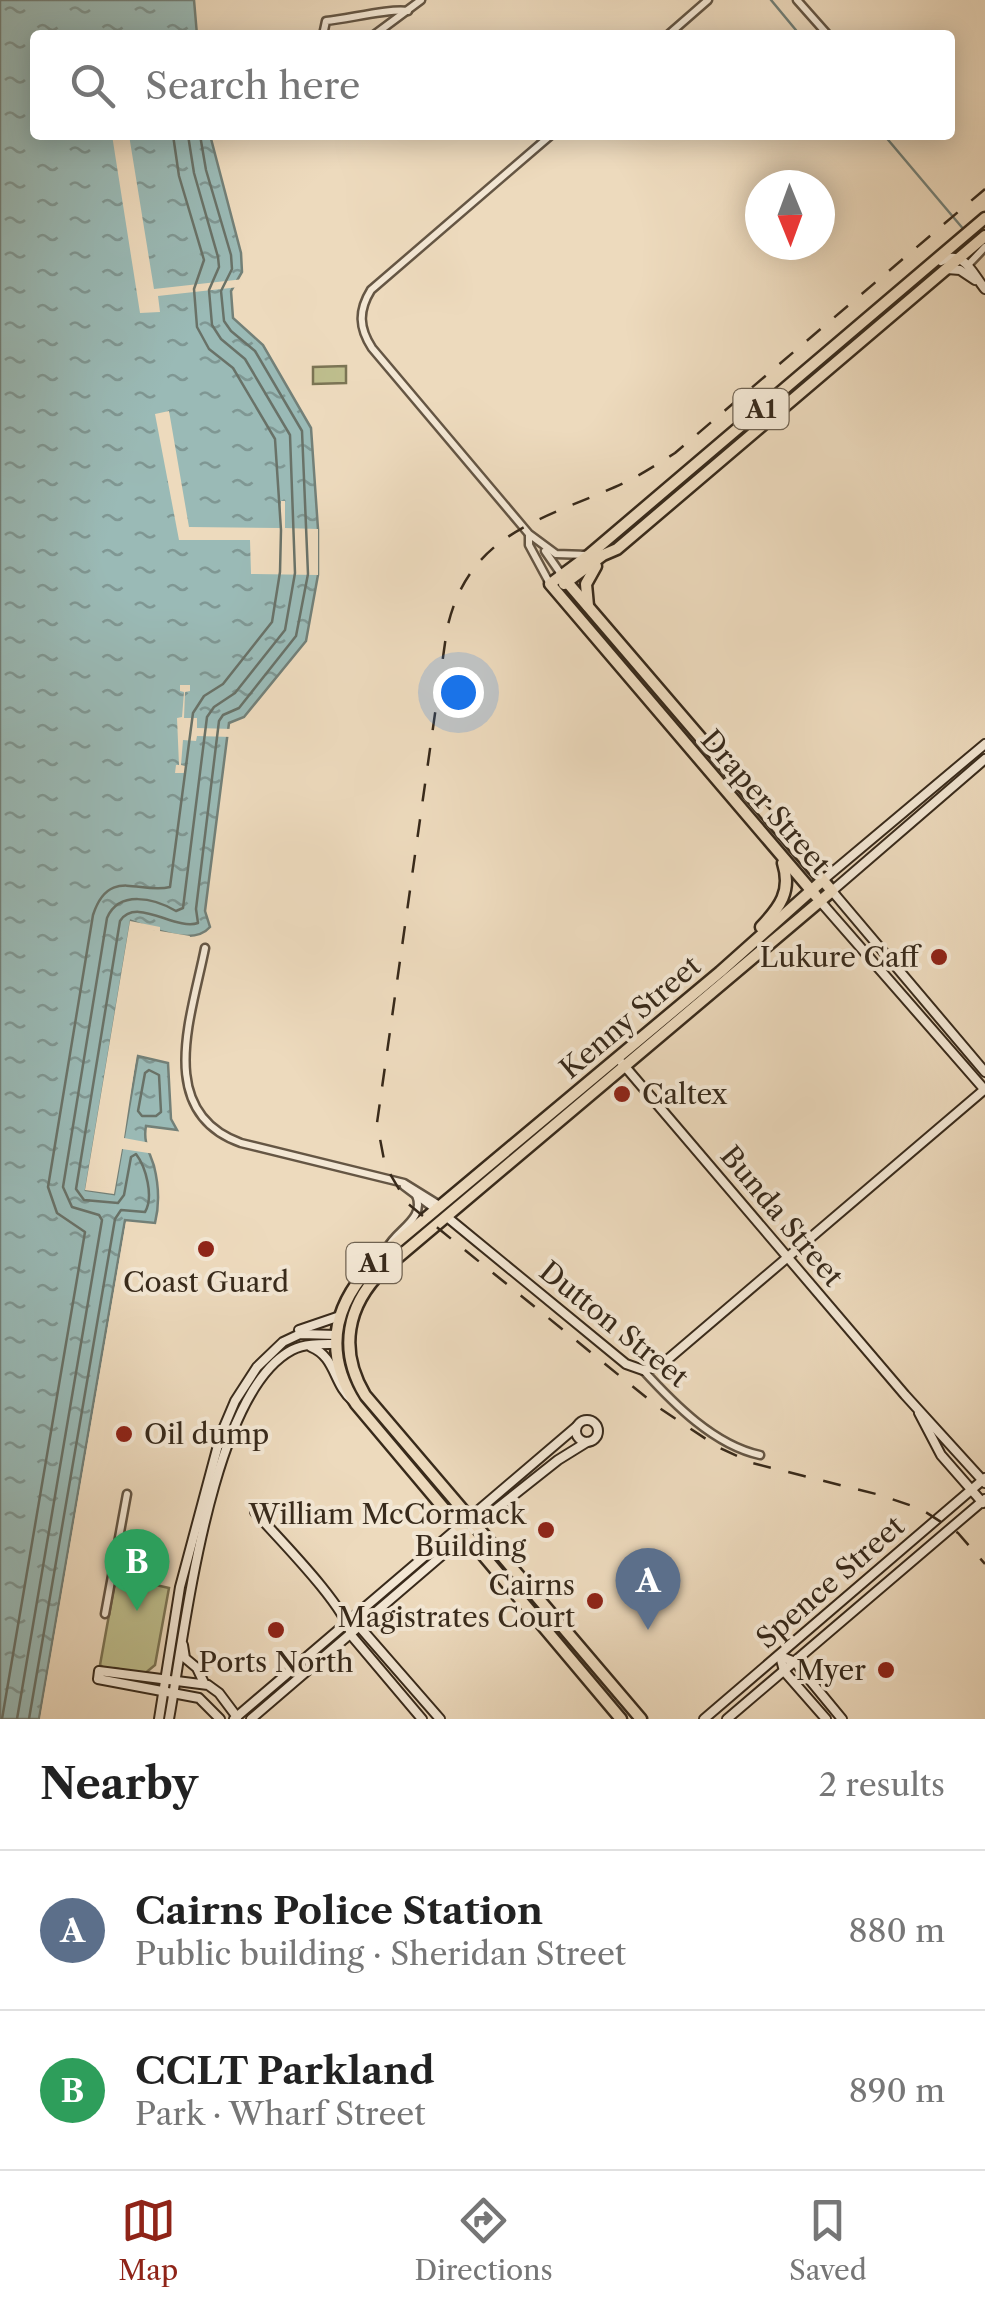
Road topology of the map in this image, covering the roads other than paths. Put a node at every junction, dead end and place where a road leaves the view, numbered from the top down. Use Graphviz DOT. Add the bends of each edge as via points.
graph roads {
  1 [pos="421,0"];
  2 [pos="708,0"];
  3 [pos="797,0"];
  4 [pos="408,11"];
  5 [pos="324,30"];
  6 [pos="381,30"];
  7 [pos="674,30"];
  8 [pos="824,30"];
  9 [pos="545,140"];
  10 [pos="985,218"];
  11 [pos="983,241"];
  12 [pos="966,257"];
  13 [pos="944,270"];
  14 [pos="984,288"];
  15 [pos="889,298"];
  16 [pos="529,534"];
  17 [pos="539,542"];
  18 [pos="617,548"];
  19 [pos="589,555"];
  20 [pos="564,578"];
  21 [pos="552,588"];
  22 [pos="588,607"];
  23 [pos="985,744"];
  24 [pos="985,759"];
  25 [pos="780,854"];
  26 [pos="824,880"];
  27 [pos="812,891"];
  28 [pos="832,891"];
  29 [pos="820,901"];
  30 [pos="205,948"];
  31 [pos="720,972"];
  32 [pos="620,1061"];
  33 [pos="985,1072"];
  34 [pos="985,1090"];
  35 [pos="394,1180"];
  36 [pos="416,1195"];
  37 [pos="441,1211"];
  38 [pos="384,1254"];
  39 [pos="787,1257"];
  40 [pos="340,1316"];
  41 [pos="341,1340"];
  42 [pos="318,1344"];
  43 [pos="302,1346"];
  44 [pos="268,1354"];
  45 [pos="270,1369"];
  46 [pos="643,1370"];
  47 [pos="356,1404"];
  48 [pos="914,1405"];
  49 [pos="231,1409"];
  50 [pos="576,1428"];
  51 [pos="586,1442"];
  52 [pos="548,1452"];
  53 [pos="566,1454"];
  54 [pos="760,1455"];
  55 [pos="984,1481"];
  56 [pos="972,1489"];
  57 [pos="128,1494"];
  58 [pos="984,1502"];
  59 [pos="255,1512"];
  60 [pos="473,1522"];
  61 [pos="463,1531"];
  62 [pos="105,1614"];
  63 [pos="185,1616"];
  64 [pos="349,1622"];
  65 [pos="362,1626"];
  66 [pos="351,1635"];
  67 [pos="780,1656"];
  68 [pos="795,1662"];
  69 [pos="784,1671"];
  70 [pos="206,1684"];
  71 [pos="169,1686"];
  72 [pos="236,1718"];
  73 [pos="159,1719"];
  74 [pos="169,1719"];
  75 [pos="220,1719"];
  76 [pos="251,1719"];
  77 [pos="422,1719"];
  78 [pos="440,1719"];
  79 [pos="621,1719"];
  80 [pos="641,1719"];
  81 [pos="704,1719"];
  82 [pos="727,1719"];
  83 [pos="826,1719"];
  84 [pos="842,1719"];
  1 -- 4 [label="street"];
  2 -- 7 [label="street"];
  3 -- 8 [label="street"];
  4 -- 5 [label="street" via="326,21"];
  4 -- 6 [label="street"];
  9 -- 16 [label="street, Draper Street" via="371,290 361,313 372,348"];
  10 -- 15 [label="highway, A1"];
  11 -- 12 [label="highway, A1"];
  12 -- 13 [label="highway, A1"];
  12 -- 14 [label="street"];
  12 -- 15 [label="street" via="944,259"];
  13 -- 14 [label="street" via="960,270"];
  13 -- 18 [label="highway, A1"];
  15 -- 19 [label="highway, A1"];
  16 -- 17 [label="street, Draper Street"];
  16 -- 21 [label="street, Draper Street"];
  17 -- 19 [label="street, Draper Street" via="556,554"];
  17 -- 20 [label="street, Draper Street"];
  18 -- 20 [label="highway, A1"];
  18 -- 22 [label="highway" via="590,573"];
  19 -- 20 [label="highway, A1"];
  20 -- 21 [label="highway, A1"];
  20 -- 22 [label="highway, Draper Street"];
  21 -- 25 [label="highway, Draper Street"];
  22 -- 26 [label="highway, Draper Street"];
  23 -- 26 [label="street, Kenny Street"];
  24 -- 28 [label="street, Kenny Street"];
  25 -- 27 [label="highway, Draper Street"];
  25 -- 31 [label="highway" via="787,883 783,902"];
  26 -- 27 [label="highway, Kenny Street / A1"];
  26 -- 28 [label="highway, Draper Street"];
  27 -- 29 [label="highway, Draper Street"];
  27 -- 31 [label="highway, Kenny Street / A1"];
  28 -- 29 [label="highway, Kenny Street / A1"];
  28 -- 33 [label="street, Draper Street"];
  29 -- 32 [label="highway, Kenny Street / A1"];
  29 -- 34 [label="street, Draper Street"];
  30 -- 35 [label="street, Dutton Street" via="185,1060 203,1119 241,1143"];
  31 -- 32 [label="highway, Kenny Street / A1"];
  32 -- 37 [label="highway, Kenny Street / A1"];
  32 -- 39 [label="street, Bunda Street"];
  34 -- 39 [label="street"];
  35 -- 36 [label="street, Dutton Street"];
  35 -- 37 [label="street, Dutton Street" via="414,1187"];
  36 -- 37 [label="street, Dutton Street"];
  36 -- 38 [label="street" via="416,1215"];
  37 -- 38 [label="highway, Kenny Street / A1"];
  37 -- 41 [label="highway, Kenny Street / A1" via="365,1289"];
  37 -- 46 [label="street, Dutton Street" via="626,1364"];
  38 -- 40 [label="highway, Kenny Street / A1" via="354,1286"];
  39 -- 46 [label="street" via="660,1366"];
  39 -- 48 [label="street, Bunda Street"];
  40 -- 41 [label="highway, Kenny Street / A1"];
  40 -- 44 [label="street" via="293,1332"];
  41 -- 42 [label="street"];
  41 -- 44 [label="street" via="300,1334"];
  41 -- 47 [label="highway, A1" via="341,1372"];
  41 -- 60 [label="highway, A1" via="365,1395"];
  42 -- 43 [label="street"];
  42 -- 44 [label="street"];
  43 -- 45 [label="street"];
  43 -- 47 [label="street" via="325,1354 340,1388"];
  44 -- 49 [label="street"];
  45 -- 49 [label="street" via="258,1374"];
  45 -- 63 [label="street" via="230,1438"];
  46 -- 54 [label="street, Dutton Street" via="707,1429"];
  47 -- 61 [label="highway, A1"];
  48 -- 55 [label="street, Bunda Street"];
  48 -- 56 [label="street, Bunda Street" via="942,1455"];
  49 -- 71 [label="street" via="180,1587"];
  50 -- 51 [label="street"];
  50 -- 51 [label="street" via="584,1420 598,1426 597,1437"];
  50 -- 52 [label="street"];
  51 -- 53 [label="street"];
  52 -- 53 [label="street"];
  52 -- 60 [label="street"];
  53 -- 60 [label="street"];
  55 -- 56 [label="street, Spence Street"];
  56 -- 58 [label="street, Bunda Street"];
  56 -- 67 [label="street, Spence Street"];
  57 -- 62 [label="street"];
  58 -- 68 [label="street, Spence Street"];
  59 -- 64 [label="street"];
  60 -- 61 [label="street"];
  60 -- 80 [label="highway, A1"];
  61 -- 64 [label="street"];
  61 -- 65 [label="street"];
  61 -- 79 [label="highway, A1"];
  63 -- 70 [label="street" via="184,1654"];
  63 -- 71 [label="street"];
  64 -- 65 [label="street"];
  64 -- 66 [label="street"];
  64 -- 72 [label="street"];
  65 -- 66 [label="street"];
  65 -- 78 [label="street"];
  66 -- 76 [label="street"];
  66 -- 77 [label="street"];
  67 -- 68 [label="street"];
  67 -- 69 [label="street"];
  67 -- 81 [label="street, Spence Street"];
  68 -- 69 [label="street, Spence Street"];
  68 -- 84 [label="street"];
  69 -- 82 [label="street, Spence Street"];
  69 -- 83 [label="street"];
  70 -- 71 [label="street"];
  70 -- 72 [label="street"];
  71 -- 71 [label="street" via="98,1679 99,1671"];
  71 -- 73 [label="street"];
  71 -- 74 [label="street"];
  71 -- 75 [label="street" via="203,1700"];
}
